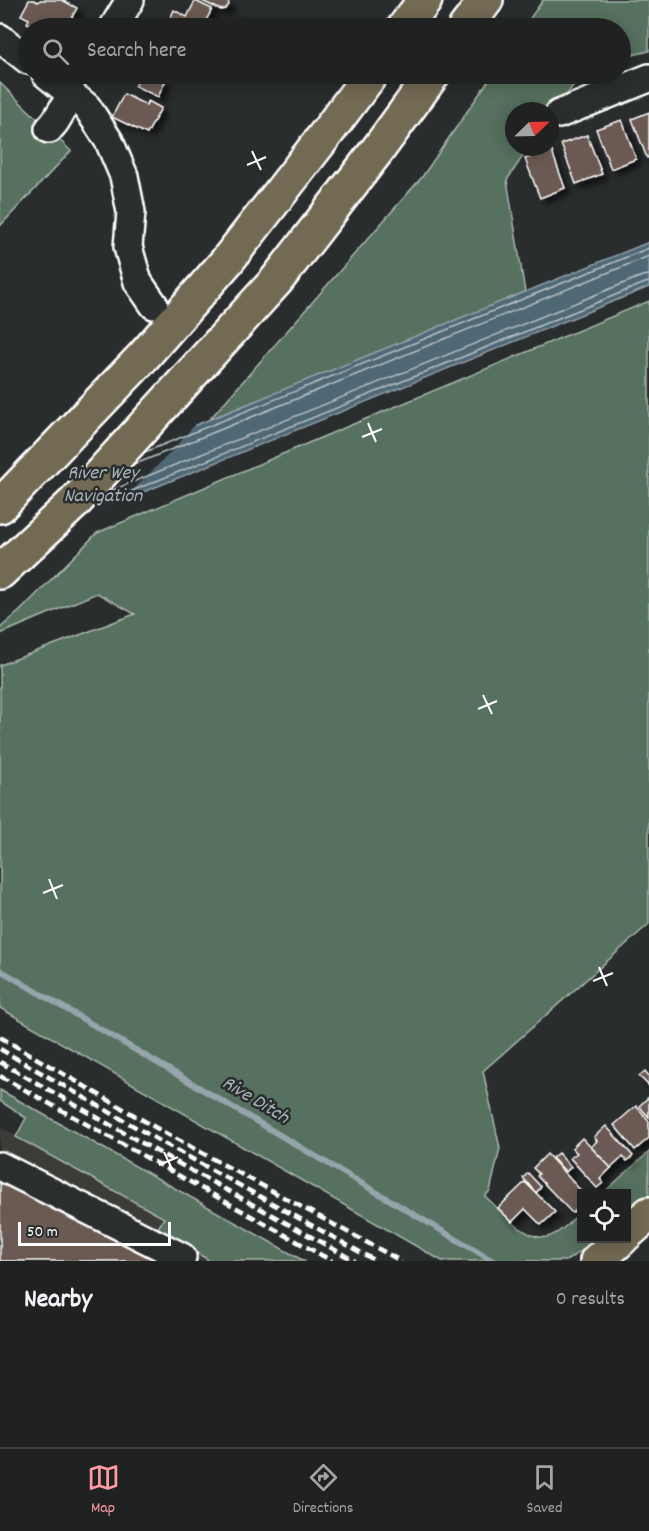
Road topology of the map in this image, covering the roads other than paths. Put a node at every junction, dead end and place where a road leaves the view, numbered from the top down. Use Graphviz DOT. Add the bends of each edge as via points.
graph roads {
  1 [pos="130,0"];
  2 [pos="425,0"];
  3 [pos="486,0"];
  4 [pos="119,18"];
  5 [pos="412,18"];
  6 [pos="472,18"];
  7 [pos="0,38"];
  8 [pos="18,52"];
  9 [pos="649,78"];
  10 [pos="631,81"];
  11 [pos="59,84"];
  12 [pos="364,84"];
  13 [pos="426,84"];
  14 [pos="612,84"];
  15 [pos="72,94"];
  16 [pos="559,114"];
  17 [pos="49,129"];
  18 [pos="154,305"];
  19 [pos="0,506"];
  20 [pos="0,572"];
  21 [pos="0,1166"];
  22 [pos="649,1214"];
  23 [pos="631,1230"];
  24 [pos="617,1243"];
  25 [pos="182,1257"];
  26 [pos="597,1261"];
  1 -- 4 [label="street"];
  2 -- 5 [label="main road"];
  3 -- 6 [label="main road"];
  7 -- 8 [label="street"];
  9 -- 10 [label="street"];
  11 -- 15 [label="street"];
  12 -- 19 [label="main road" via="228,261 142,358"];
  13 -- 20 [label="main road" via="276,281 75,502"];
  14 -- 16 [label="street" via="599,86"];
  15 -- 17 [label="street"];
  15 -- 18 [label="street" via="87,107 109,141 124,176 131,212 128,248 138,282"];
  21 -- 25 [label="street"];
  22 -- 23 [label="main road"];
  24 -- 26 [label="main road"];
}
